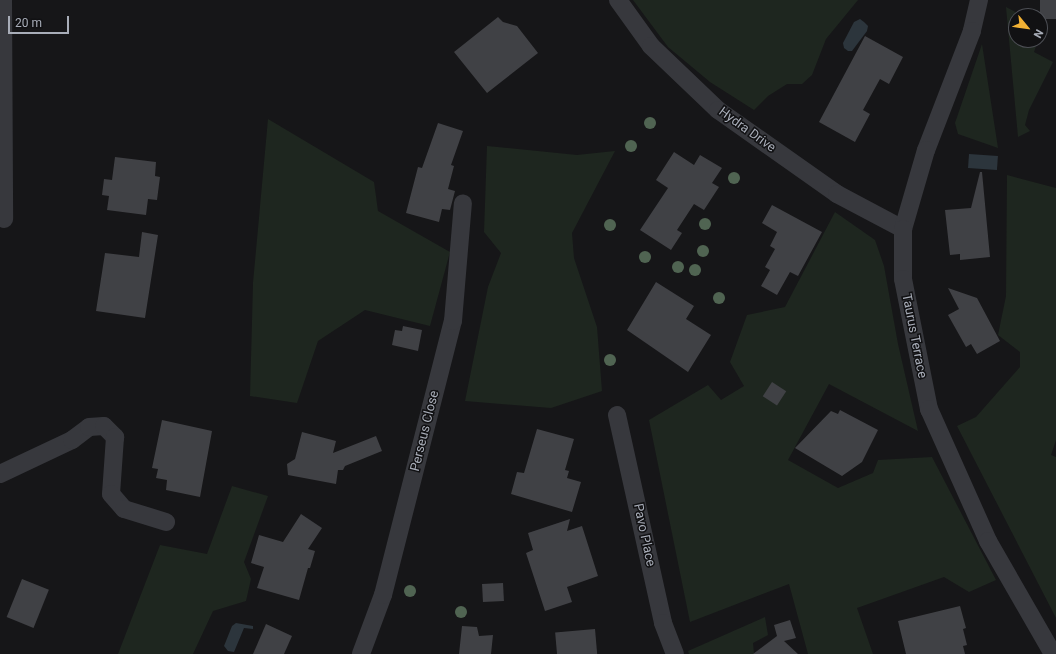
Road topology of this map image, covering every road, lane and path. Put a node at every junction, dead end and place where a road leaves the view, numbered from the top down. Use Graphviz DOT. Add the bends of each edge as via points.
graph roads {
  1 [pos="3,0"];
  2 [pos="618,0"];
  3 [pos="979,0"];
  4 [pos="463,203"];
  5 [pos="4,219"];
  6 [pos="903,229"];
  7 [pos="617,415"];
  8 [pos="0,474"];
  9 [pos="166,522"];
  10 [pos="361,654"];
  11 [pos="675,654"];
  12 [pos="1053,654"];
  1 -- 5 [label="street"];
  2 -- 6 [label="street, Hydra Drive" via="651,46 718,110 837,194"];
  3 -- 6 [label="street, Taurus Terrace" via="972,30 926,150"];
  4 -- 10 [label="street, Perseus Close" via="453,321 383,595"];
  6 -- 12 [label="street, Taurus Terrace" via="903,279 929,409 988,541"];
  7 -- 11 [label="street, Pavo Place" via="663,624"];
  8 -- 9 [label="street" via="72,440 89,427 104,426 115,437 111,494 124,509"];
}
